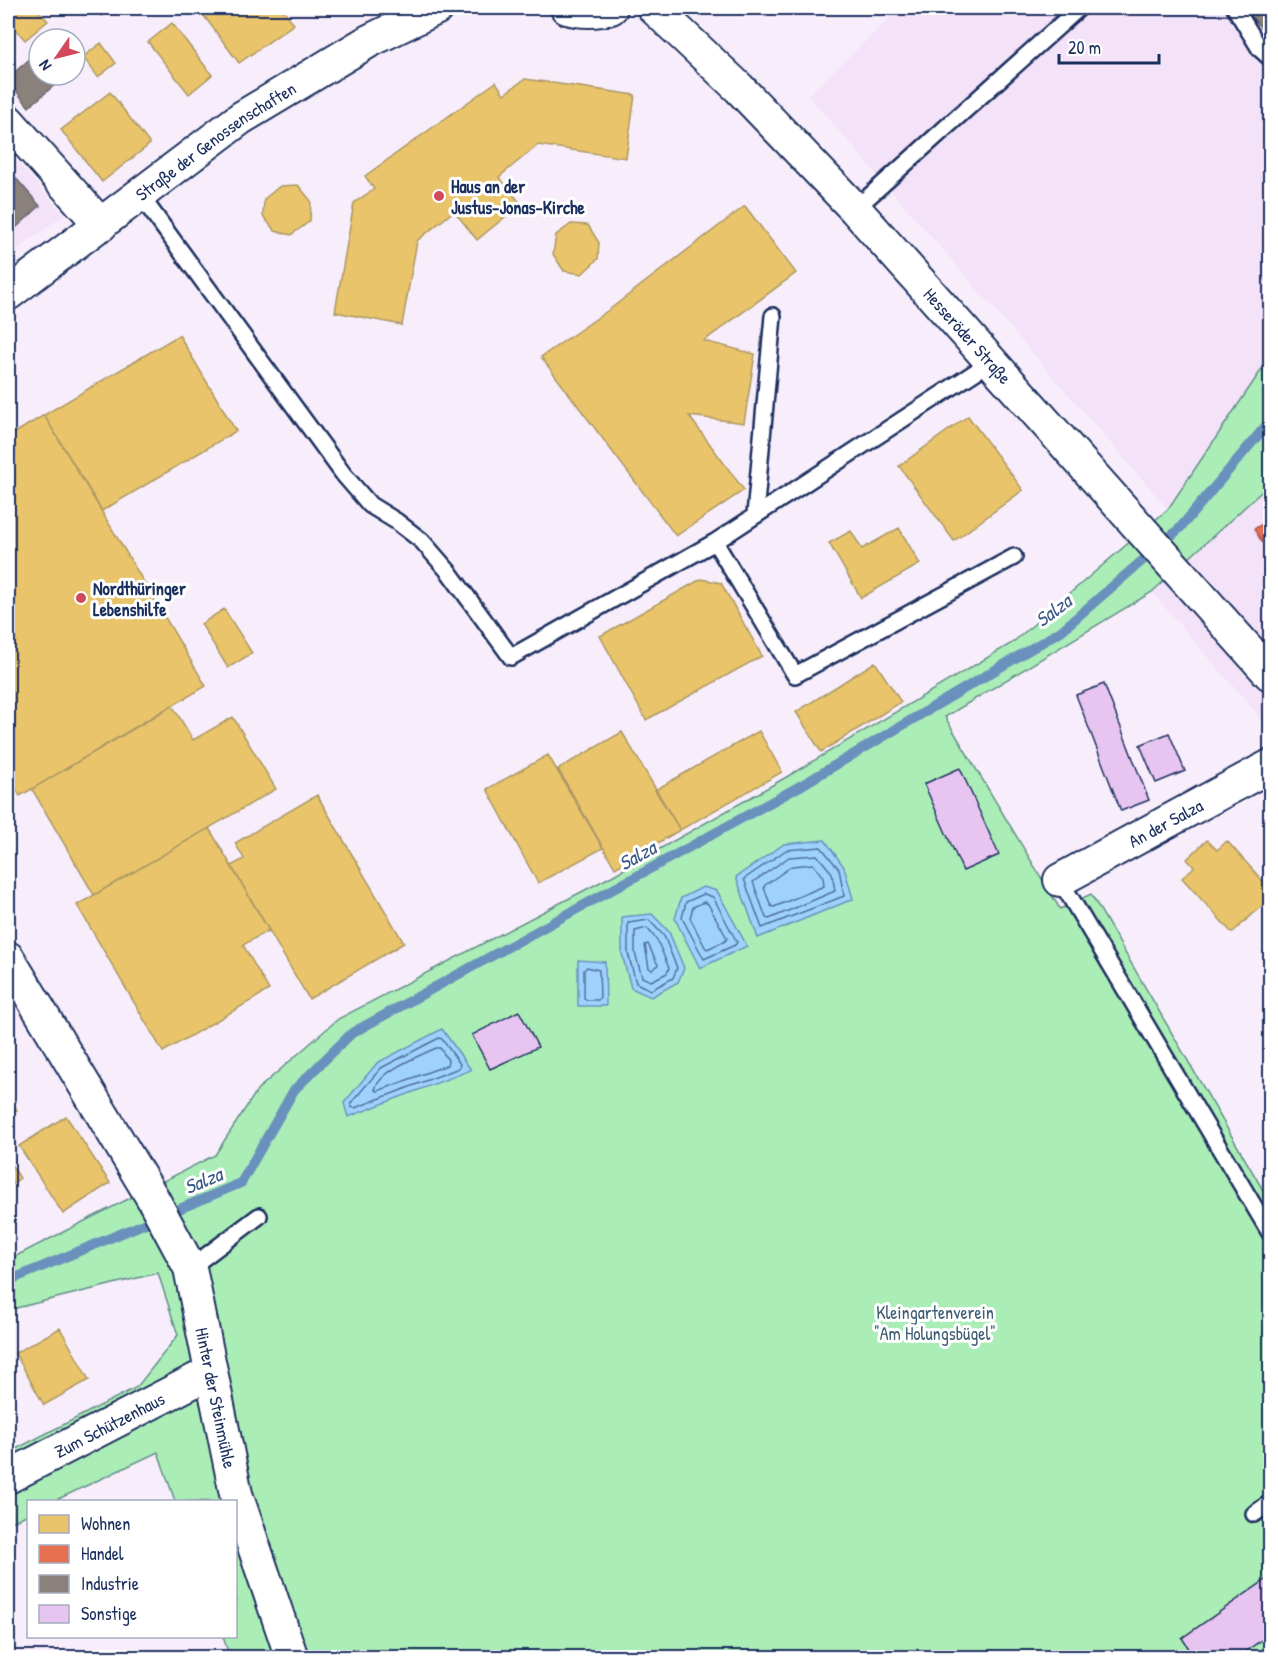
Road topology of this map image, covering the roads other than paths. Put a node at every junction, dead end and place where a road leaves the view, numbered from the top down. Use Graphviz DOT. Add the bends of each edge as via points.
graph roads {
  1 [pos="436,8"];
  2 [pos="567,8"];
  3 [pos="611,8"];
  4 [pos="654,8"];
  5 [pos="1079,8"];
  6 [pos="1235,8"];
  7 [pos="1270,58"];
  8 [pos="8,121"];
  9 [pos="140,195"];
  10 [pos="855,209"];
  11 [pos="101,225"];
  12 [pos="8,294"];
  13 [pos="773,316"];
  14 [pos="992,361"];
  15 [pos="755,515"];
  16 [pos="715,542"];
  17 [pos="1014,557"];
  18 [pos="1270,674"];
  19 [pos="1270,766"];
  20 [pos="1060,880"];
  21 [pos="8,958"];
  22 [pos="259,1216"];
  23 [pos="1270,1233"];
  24 [pos="183,1255"];
  25 [pos="210,1372"];
  26 [pos="8,1477"];
  27 [pos="1270,1503"];
  28 [pos="1254,1514"];
  29 [pos="292,1658"];
  1 -- 9 [label="street, Straße der Genossenschaften" via="369,41 241,118"];
  2 -- 3 [label="street"];
  4 -- 10 [label="street, Hesseröder Straße" via="739,88"];
  5 -- 10 [label="lane"];
  6 -- 7 [label="lane" via="1260,49"];
  8 -- 11 [label="street"];
  9 -- 11 [label="street, Straße der Genossenschaften"];
  9 -- 16 [label="lane" via="344,475 370,505 422,541 511,657"];
  10 -- 14 [label="street, Hesseröder Straße"];
  11 -- 12 [label="street, Straße der Genossenschaften"];
  13 -- 15 [label="lane"];
  14 -- 15 [label="lane"];
  14 -- 18 [label="street, Hesseröder Straße"];
  15 -- 16 [label="lane"];
  16 -- 17 [label="lane" via="795,675"];
  19 -- 20 [label="street, An der Salza"];
  20 -- 23 [label="lane"];
  21 -- 24 [label="street, Hinter der Steinmühle"];
  22 -- 24 [label="lane"];
  24 -- 25 [label="street, Hinter der Steinmühle"];
  25 -- 26 [label="street, Zum Schützenhaus"];
  25 -- 29 [label="street, Hinter der Steinmühle" via="236,1494"];
  27 -- 28 [label="lane"];
}
